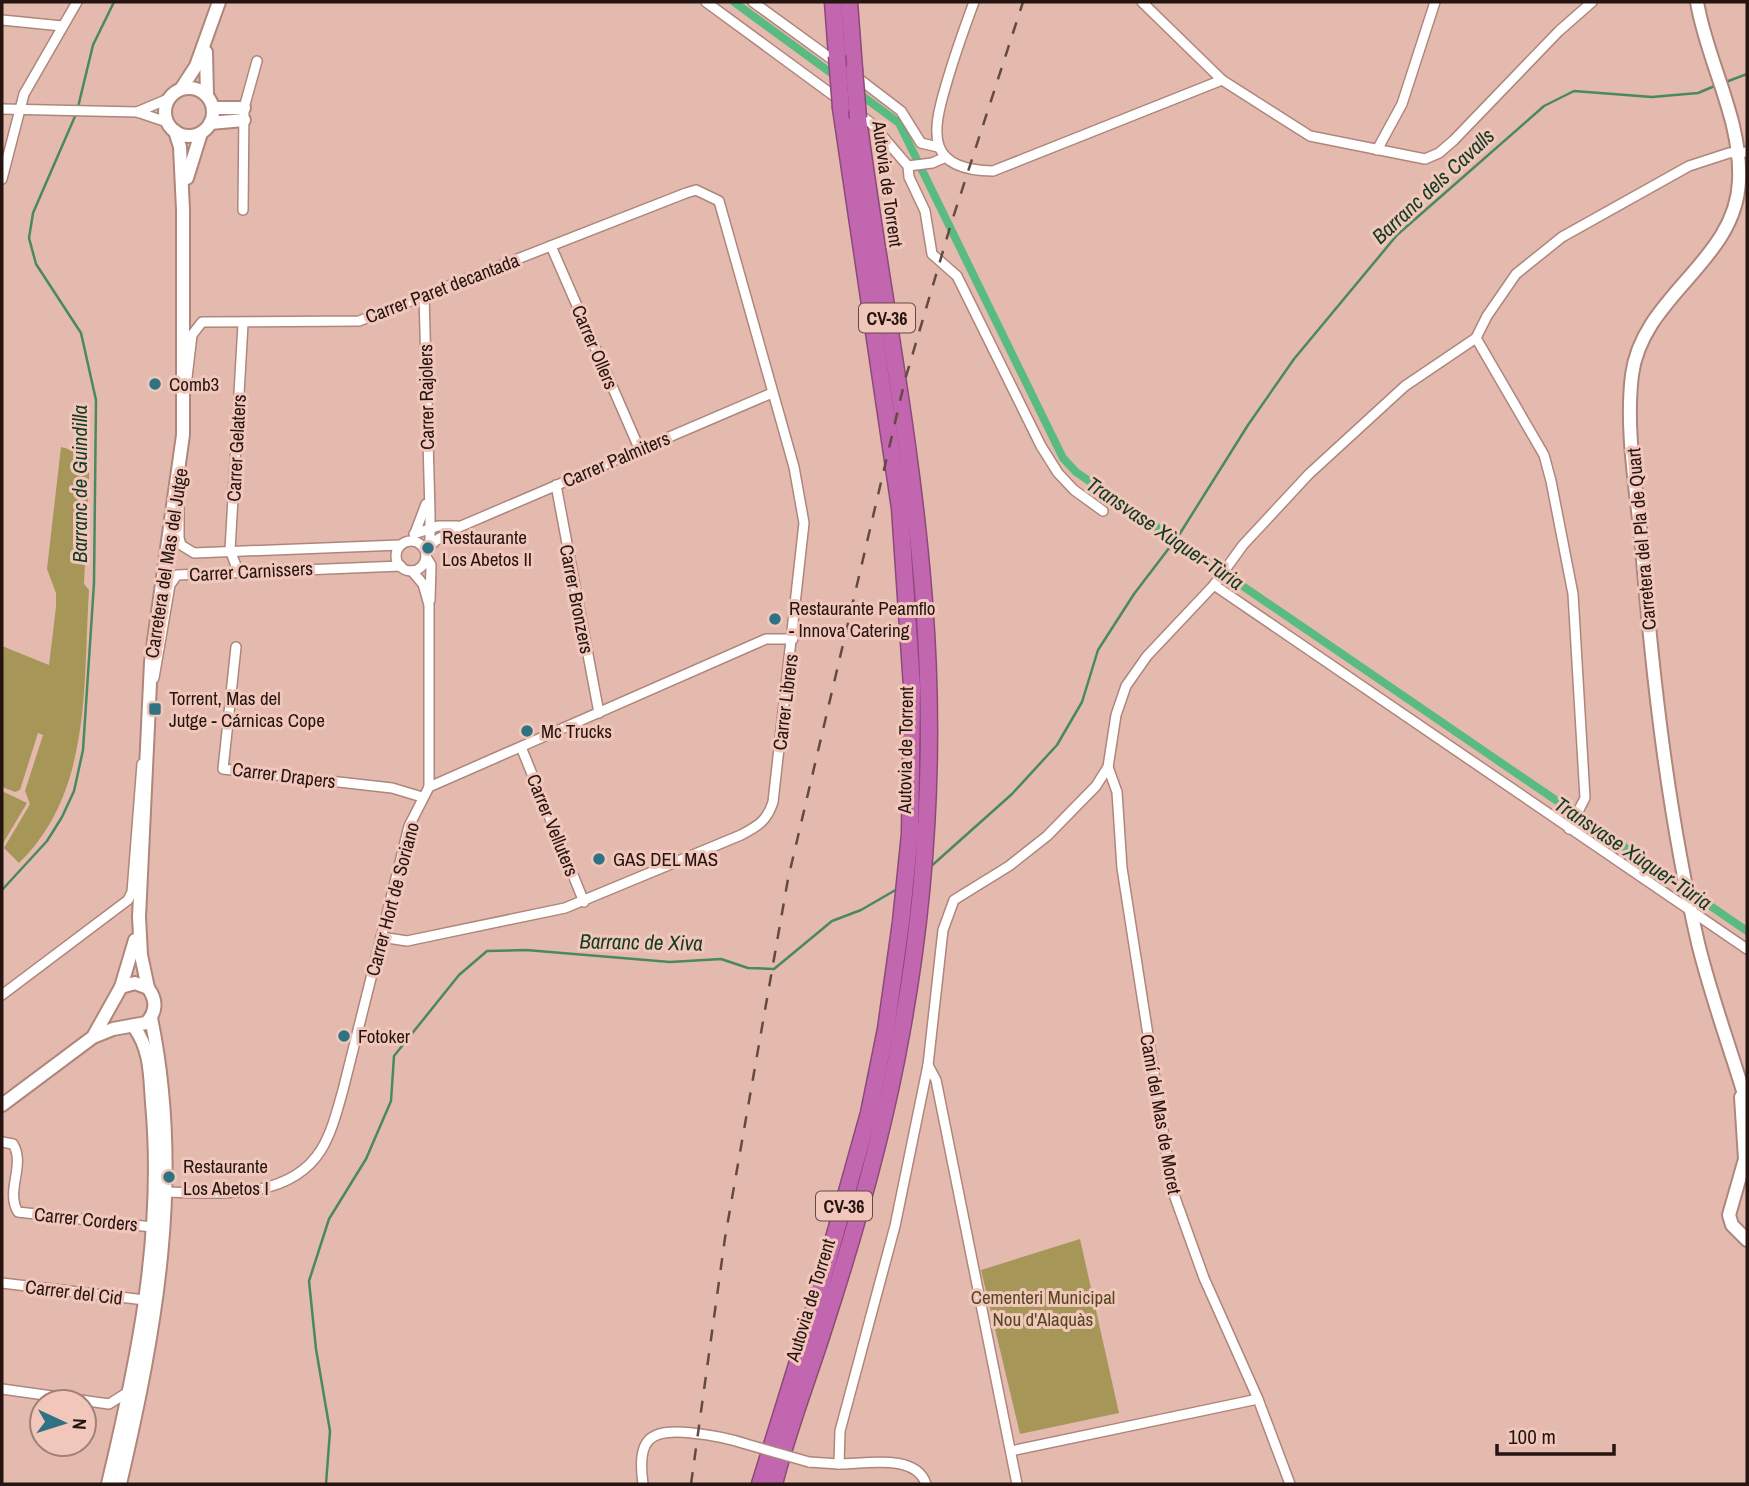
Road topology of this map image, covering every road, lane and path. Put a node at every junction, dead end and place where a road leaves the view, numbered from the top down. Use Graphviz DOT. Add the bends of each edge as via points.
graph roads {
  1 [pos="76,2"];
  2 [pos="219,2"];
  3 [pos="706,2"];
  4 [pos="753,2"];
  5 [pos="832,2"];
  6 [pos="849,2"];
  7 [pos="974,2"];
  8 [pos="1142,2"];
  9 [pos="1435,2"];
  10 [pos="1592,2"];
  11 [pos="1697,2"];
  12 [pos="2,20"];
  13 [pos="62,26"];
  14 [pos="206,41"];
  15 [pos="257,61"];
  16 [pos="1222,80"];
  17 [pos="181,89"];
  18 [pos="168,99"];
  19 [pos="210,102"];
  20 [pos="2,109"];
  21 [pos="18,110"];
  22 [pos="137,112"];
  23 [pos="244,114"];
  24 [pos="171,127"];
  25 [pos="205,128"];
  26 [pos="938,147"];
  27 [pos="1377,150"];
  28 [pos="1743,153"];
  29 [pos="946,157"];
  30 [pos="908,166"];
  31 [pos="2,179"];
  32 [pos="707,193"];
  33 [pos="183,210"];
  34 [pos="243,210"];
  35 [pos="551,246"];
  36 [pos="424,295"];
  37 [pos="243,324"];
  38 [pos="1476,338"];
  39 [pos="772,393"];
  40 [pos="184,397"];
  41 [pos="639,448"];
  42 [pos="179,481"];
  43 [pos="556,485"];
  44 [pos="427,499"];
  45 [pos="1103,511"];
  46 [pos="430,513"];
  47 [pos="445,526"];
  48 [pos="459,527"];
  49 [pos="430,528"];
  50 [pos="412,537"];
  51 [pos="400,545"];
  52 [pos="230,550"];
  53 [pos="426,553"];
  54 [pos="401,566"];
  55 [pos="238,571"];
  56 [pos="412,571"];
  57 [pos="1217,581"];
  58 [pos="429,605"];
  59 [pos="793,639"];
  60 [pos="236,647"];
  61 [pos="149,688"];
  62 [pos="599,713"];
  63 [pos="147,742"];
  64 [pos="521,747"];
  65 [pos="1108,767"];
  66 [pos="429,787"];
  67 [pos="422,797"];
  68 [pos="1569,829"];
  69 [pos="917,831"];
  70 [pos="584,902"];
  71 [pos="1692,909"];
  72 [pos="139,916"];
  73 [pos="382,937"];
  74 [pos="1747,949"];
  75 [pos="121,987"];
  76 [pos="148,988"];
  77 [pos="2,995"];
  78 [pos="111,1008"];
  79 [pos="151,1018"];
  80 [pos="130,1026"];
  81 [pos="93,1037"];
  82 [pos="1732,1053"];
  83 [pos="928,1065"];
  84 [pos="1747,1104"];
  85 [pos="2,1105"];
  86 [pos="884,1115"];
  87 [pos="2,1142"];
  88 [pos="1747,1190"];
  89 [pos="167,1192"];
  90 [pos="847,1195"];
  91 [pos="1730,1204"];
  92 [pos="1732,1225"];
  93 [pos="152,1227"];
  94 [pos="1747,1234"];
  95 [pos="1747,1240"];
  96 [pos="2,1283"];
  97 [pos="145,1300"];
  98 [pos="131,1388"];
  99 [pos="2,1389"];
  100 [pos="1258,1399"];
  101 [pos="109,1404"];
  102 [pos="123,1423"];
  103 [pos="1011,1451"];
  104 [pos="839,1464"];
  105 [pos="108,1484"];
  106 [pos="120,1484"];
  107 [pos="643,1484"];
  108 [pos="751,1484"];
  109 [pos="760,1484"];
  110 [pos="774,1484"];
  111 [pos="784,1484"];
  112 [pos="926,1484"];
  113 [pos="1017,1484"];
  114 [pos="1290,1484"];
  1 -- 13 [label="street"];
  2 -- 14 [label="street"];
  3 -- 30 [label="street" via="872,123"];
  4 -- 26 [label="street" via="886,97 901,111 920,143"];
  5 -- 69 [label="highway, Autovia de Torrent / CV-36, bridge" via="841,108 900,508"];
  6 -- 69 [label="highway, Autovia de Torrent / CV-36, bridge" via="858,118 911,475 924,604 928,740"];
  7 -- 26 [label="street" via="936,118"];
  8 -- 16 [label="street"];
  9 -- 27 [label="street" via="1402,104"];
  10 -- 27 [label="street" via="1439,153 1425,159"];
  11 -- 28 [label="street, Carretera del Pla de Quart"];
  12 -- 13 [label="street"];
  13 -- 21 [label="street"];
  14 -- 17 [label="street"];
  14 -- 19 [label="street"];
  15 -- 23 [label="street"];
  16 -- 27 [label="street" via="1310,136"];
  16 -- 29 [label="street" via="993,171 977,171"];
  17 -- 18 [label="street"];
  17 -- 19 [label="street" via="198,89"];
  18 -- 22 [label="street"];
  18 -- 24 [label="street" via="165,113"];
  19 -- 23 [label="street"];
  19 -- 25 [label="street"];
  20 -- 21 [label="street"];
  21 -- 22 [label="street"];
  21 -- 31 [label="street"];
  22 -- 24 [label="street"];
  23 -- 25 [label="street"];
  23 -- 34 [label="street"];
  24 -- 25 [label="street" via="187,136"];
  24 -- 33 [label="street, Carretera del Mas del Jutge" via="180,147"];
  25 -- 33 [label="street, Carretera del Mas del Jutge" via="189,162"];
  26 -- 29 [label="street"];
  28 -- 38 [label="street" via="1689,166 1562,237 1516,274"];
  28 -- 71 [label="street, Carretera del Pla de Quart" via="1727,228 1654,318 1632,372 1632,433 1653,686"];
  29 -- 30 [label="street"];
  30 -- 45 [label="street" via="925,211 932,254 957,276 1041,446 1066,481"];
  32 -- 35 [label="street, Carrer Paret decantada" via="686,193"];
  32 -- 39 [label="street, Carrer Librers" via="719,201"];
  33 -- 40 [label="street, Carretera del Mas del Jutge"];
  35 -- 36 [label="street, Carrer Paret decantada"];
  35 -- 41 [label="street, Carrer Ollers"];
  36 -- 37 [label="street, Carrer Paret decantada" via="359,321"];
  36 -- 44 [label="street, Carrer Rajolers"];
  37 -- 40 [label="street, Carrer Paret decantada" via="209,321 196,327"];
  37 -- 52 [label="street, Carrer Gelaters"];
  38 -- 57 [label="street" via="1405,386 1318,465 1243,545"];
  38 -- 68 [label="street" via="1544,456 1573,594 1585,798"];
  39 -- 41 [label="street, Carrer Palmiters"];
  39 -- 59 [label="street, Carrer Librers" via="794,467 804,523"];
  40 -- 42 [label="street, Carretera del Mas del Jutge"];
  41 -- 43 [label="street, Carrer Palmiters"];
  42 -- 52 [label="street, Carrer Carnissers" via="181,545 194,552"];
  42 -- 61 [label="street, Carretera del Mas del Jutge"];
  43 -- 48 [label="street, Carrer Palmiters"];
  43 -- 62 [label="street, Carrer Bronzers"];
  44 -- 46 [label="street, Carrer Rajolers"];
  44 -- 50 [label="street, Carrer Rajolers"];
  46 -- 47 [label="street"];
  46 -- 49 [label="street, Carrer Rajolers"];
  47 -- 48 [label="street, Carrer Palmiters"];
  47 -- 49 [label="street, Carrer Palmiters"];
  48 -- 53 [label="street, Carrer Palmiters" via="435,541"];
  49 -- 50 [label="street, Carrer Palmiters"];
  49 -- 53 [label="street, Carrer Rajolers"];
  50 -- 51 [label="street, Carrer Carnissers"];
  50 -- 53 [label="street"];
  51 -- 52 [label="street, Carrer Carnissers"];
  51 -- 54 [label="street" via="396,556"];
  52 -- 55 [label="street, Carrer Gelaters"];
  53 -- 56 [label="street" via="420,568"];
  53 -- 58 [label="street, Carrer Rajolers" via="431,565"];
  54 -- 55 [label="street, Carrer Carnissers"];
  54 -- 56 [label="street, Carrer Carnissers"];
  55 -- 61 [label="street, Carrer Carnissers" via="181,573 173,579 157,668"];
  56 -- 58 [label="street, Carrer Rajolers" via="423,584"];
  57 -- 65 [label="street" via="1147,656 1126,686"];
  57 -- 68 [label="street"];
  58 -- 66 [label="street, Carrer Rajolers"];
  59 -- 62 [label="street" via="766,639"];
  59 -- 70 [label="street, Carrer Librers" via="773,802 763,823"];
  60 -- 67 [label="street, Carrer Drapers" via="223,769 392,788"];
  61 -- 63 [label="street, Carretera del Mas del Jutge"];
  62 -- 64 [label="street"];
  63 -- 72 [label="street, Carretera del Mas del Jutge"];
  63 -- 77 [label="street" via="139,778 128,900"];
  64 -- 66 [label="street"];
  64 -- 70 [label="street, Carrer Velluters"];
  65 -- 83 [label="street" via="1096,786 1047,835 1009,866 954,900 943,930"];
  65 -- 100 [label="street, Camí del Mas de Moret" via="1117,793 1122,868 1172,1189 1204,1278"];
  66 -- 67 [label="street, Carrer Hort de Soriano"];
  67 -- 73 [label="street, Carrer Hort de Soriano" via="409,826"];
  68 -- 71 [label="street"];
  69 -- 86 [label="highway, Autovia de Torrent / CV-36" via="918,916 902,1032"];
  69 -- 90 [label="highway, Autovia de Torrent / CV-36" via="886,1029"];
  70 -- 73 [label="street, Carrer Librers" via="407,941"];
  71 -- 74 [label="street"];
  71 -- 82 [label="street, Carretera del Pla de Quart"];
  72 -- 75 [label="street, Carretera del Mas del Jutge"];
  72 -- 76 [label="street, Carretera del Mas del Jutge"];
  73 -- 89 [label="street, Carrer Hort de Soriano" via="343,1090 320,1152 308,1166 269,1188"];
  75 -- 76 [label="street" via="135,983"];
  75 -- 78 [label="street"];
  76 -- 79 [label="street" via="155,1003"];
  78 -- 80 [label="street" via="114,1016"];
  78 -- 81 [label="street"];
  79 -- 80 [label="street"];
  79 -- 89 [label="street" via="160,1062"];
  80 -- 81 [label="street"];
  80 -- 93 [label="street" via="144,1040 148,1056 156,1151"];
  81 -- 85 [label="street"];
  82 -- 84 [label="street, Carretera del Pla de Quart"];
  82 -- 91 [label="street" via="1746,1142 1742,1175"];
  83 -- 103 [label="street" via="936,1080"];
  83 -- 104 [label="street" via="895,1226 845,1409"];
  86 -- 110 [label="highway, Autovia de Torrent / CV-36" via="855,1227"];
  86 -- 111 [label="highway" via="868,1203"];
  87 -- 93 [label="street, Carrer Corders" via="13,1144 18,1152 12,1202 18,1212"];
  88 -- 91 [label="street"];
  89 -- 106 [label="street" via="150,1350"];
  90 -- 108 [label="highway"];
  90 -- 109 [label="highway, Autovia de Torrent / CV-36"];
  91 -- 92 [label="street"];
  92 -- 94 [label="street"];
  92 -- 95 [label="street"];
  93 -- 97 [label="street"];
  96 -- 97 [label="street, Carrer del Cid"];
  97 -- 98 [label="street"];
  98 -- 101 [label="street"];
  98 -- 102 [label="street"];
  99 -- 101 [label="street"];
  100 -- 103 [label="street"];
  100 -- 114 [label="street, Camí del Mas de Moret"];
  101 -- 102 [label="street"];
  102 -- 105 [label="street"];
  103 -- 113 [label="street"];
  104 -- 107 [label="street, bridge" via="809,1462 718,1436 672,1430 650,1437 643,1448 639,1461"];
  104 -- 112 [label="street" via="897,1463 912,1467"];
}
